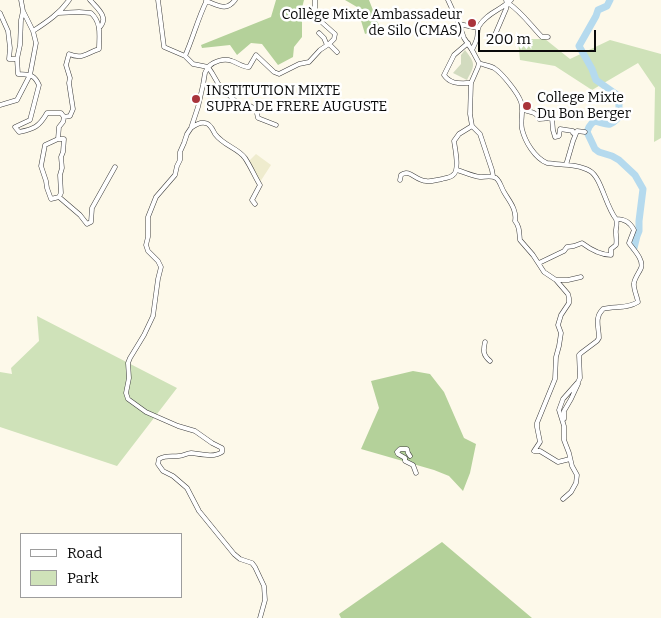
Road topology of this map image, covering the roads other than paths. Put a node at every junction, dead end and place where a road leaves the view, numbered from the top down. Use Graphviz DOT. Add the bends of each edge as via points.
graph roads {
  1 [pos="21,0"];
  2 [pos="69,0"];
  3 [pos="90,0"];
  4 [pos="158,0"];
  5 [pos="206,0"];
  6 [pos="235,0"];
  7 [pos="315,0"];
  8 [pos="448,0"];
  9 [pos="508,2"];
  10 [pos="23,11"];
  11 [pos="0,13"];
  12 [pos="58,13"];
  13 [pos="459,24"];
  14 [pos="100,27"];
  15 [pos="478,28"];
  16 [pos="34,31"];
  17 [pos="319,33"];
  18 [pos="494,37"];
  19 [pos="548,37"];
  20 [pos="468,42"];
  21 [pos="328,45"];
  22 [pos="472,50"];
  23 [pos="337,52"];
  24 [pos="185,56"];
  25 [pos="17,59"];
  26 [pos="479,63"];
  27 [pos="208,67"];
  28 [pos="30,75"];
  29 [pos="471,82"];
  30 [pos="0,105"];
  31 [pos="522,109"];
  32 [pos="64,117"];
  33 [pos="276,125"];
  34 [pos="472,126"];
  35 [pos="191,128"];
  36 [pos="585,132"];
  37 [pos="576,133"];
  38 [pos="58,139"];
  39 [pos="566,166"];
  40 [pos="115,167"];
  41 [pos="457,170"];
  42 [pos="493,176"];
  43 [pos="400,180"];
  44 [pos="59,197"];
  45 [pos="256,204"];
  46 [pos="616,219"];
  47 [pos="539,263"];
  48 [pos="581,277"];
  49 [pos="556,280"];
  50 [pos="485,342"];
  51 [pos="490,362"];
  52 [pos="410,456"];
  53 [pos="570,459"];
  54 [pos="416,473"];
  55 [pos="563,499"];
  56 [pos="260,618"];
  1 -- 10 [label="street"];
  2 -- 12 [label="street"];
  3 -- 14 [label="street" via="102,14 104,20"];
  4 -- 24 [label="street" via="164,46"];
  5 -- 6 [label="street" via="224,8"];
  5 -- 24 [label="street"];
  7 -- 21 [label="street" via="317,18 335,34"];
  8 -- 13 [label="street"];
  9 -- 15 [label="street" via="488,16"];
  9 -- 18 [label="street"];
  9 -- 19 [label="street" via="542,37"];
  10 -- 16 [label="street"];
  10 -- 25 [label="street"];
  11 -- 25 [label="street" via="8,31 9,59"];
  12 -- 14 [label="street" via="91,13"];
  12 -- 16 [label="street"];
  13 -- 15 [label="street"];
  13 -- 20 [label="street"];
  14 -- 32 [label="street" via="99,49 84,56 69,54 66,65 73,109 70,116"];
  15 -- 22 [label="street"];
  16 -- 28 [label="street" via="36,43"];
  17 -- 21 [label="street"];
  20 -- 22 [label="street"];
  20 -- 29 [label="street" via="454,55 444,75 455,83"];
  21 -- 23 [label="street"];
  21 -- 27 [label="street" via="310,62 279,74 256,55 249,67 230,60"];
  22 -- 26 [label="street"];
  24 -- 27 [label="street" via="193,64"];
  25 -- 28 [label="street" via="18,74"];
  26 -- 29 [label="street"];
  26 -- 31 [label="street" via="501,74 518,96"];
  27 -- 33 [label="street" via="233,99 256,110 258,118"];
  27 -- 35 [label="street"];
  28 -- 30 [label="street" via="17,100"];
  28 -- 32 [label="street" via="39,85 30,120 15,127 19,132 34,128 47,113 62,113"];
  29 -- 34 [label="street"];
  31 -- 37 [label="street" via="533,112 539,119 552,118 555,137 559,136 560,129"];
  31 -- 39 [label="street" via="522,129 533,151 543,161"];
  32 -- 38 [label="street"];
  34 -- 41 [label="street" via="454,140"];
  34 -- 42 [label="street" via="480,134"];
  35 -- 45 [label="street" via="205,122 209,124 220,140 244,157 260,185 252,200"];
  35 -- 56 [label="street" via="180,152 175,175 156,197 148,217 146,245 161,267 153,316 128,363 126,392 131,402 146,412 195,430 222,448 218,454 189,453 162,457 158,464 187,488 199,511 234,554 255,567 265,593"];
  36 -- 37 [label="street"];
  37 -- 39 [label="street"];
  38 -- 44 [label="street" via="64,139"];
  38 -- 44 [label="street" via="45,145 41,166 52,199"];
  39 -- 46 [label="street" via="591,171 598,177"];
  40 -- 44 [label="street" via="92,208 91,222 86,224"];
  41 -- 42 [label="street" via="481,177"];
  41 -- 43 [label="street" via="448,178 425,182 404,172"];
  42 -- 47 [label="street" via="512,204 520,240"];
  46 -- 47 [label="street" via="617,243 611,249 611,255 587,248 582,243 567,247"];
  46 -- 53 [label="street" via="628,222 634,230 629,243 642,266 634,285 638,302 624,307 603,308 597,319 599,338 579,356 580,378 558,410"];
  47 -- 49 [label="street" via="544,272"];
  48 -- 49 [label="street"];
  49 -- 53 [label="street" via="568,294 569,303 558,324 561,333 555,379 537,424 540,442 534,451 558,462"];
  50 -- 51 [label="street" via="484,355"];
  52 -- 54 [label="street" via="407,448 397,452 413,465"];
  53 -- 55 [label="street" via="577,475 576,483"];
}
